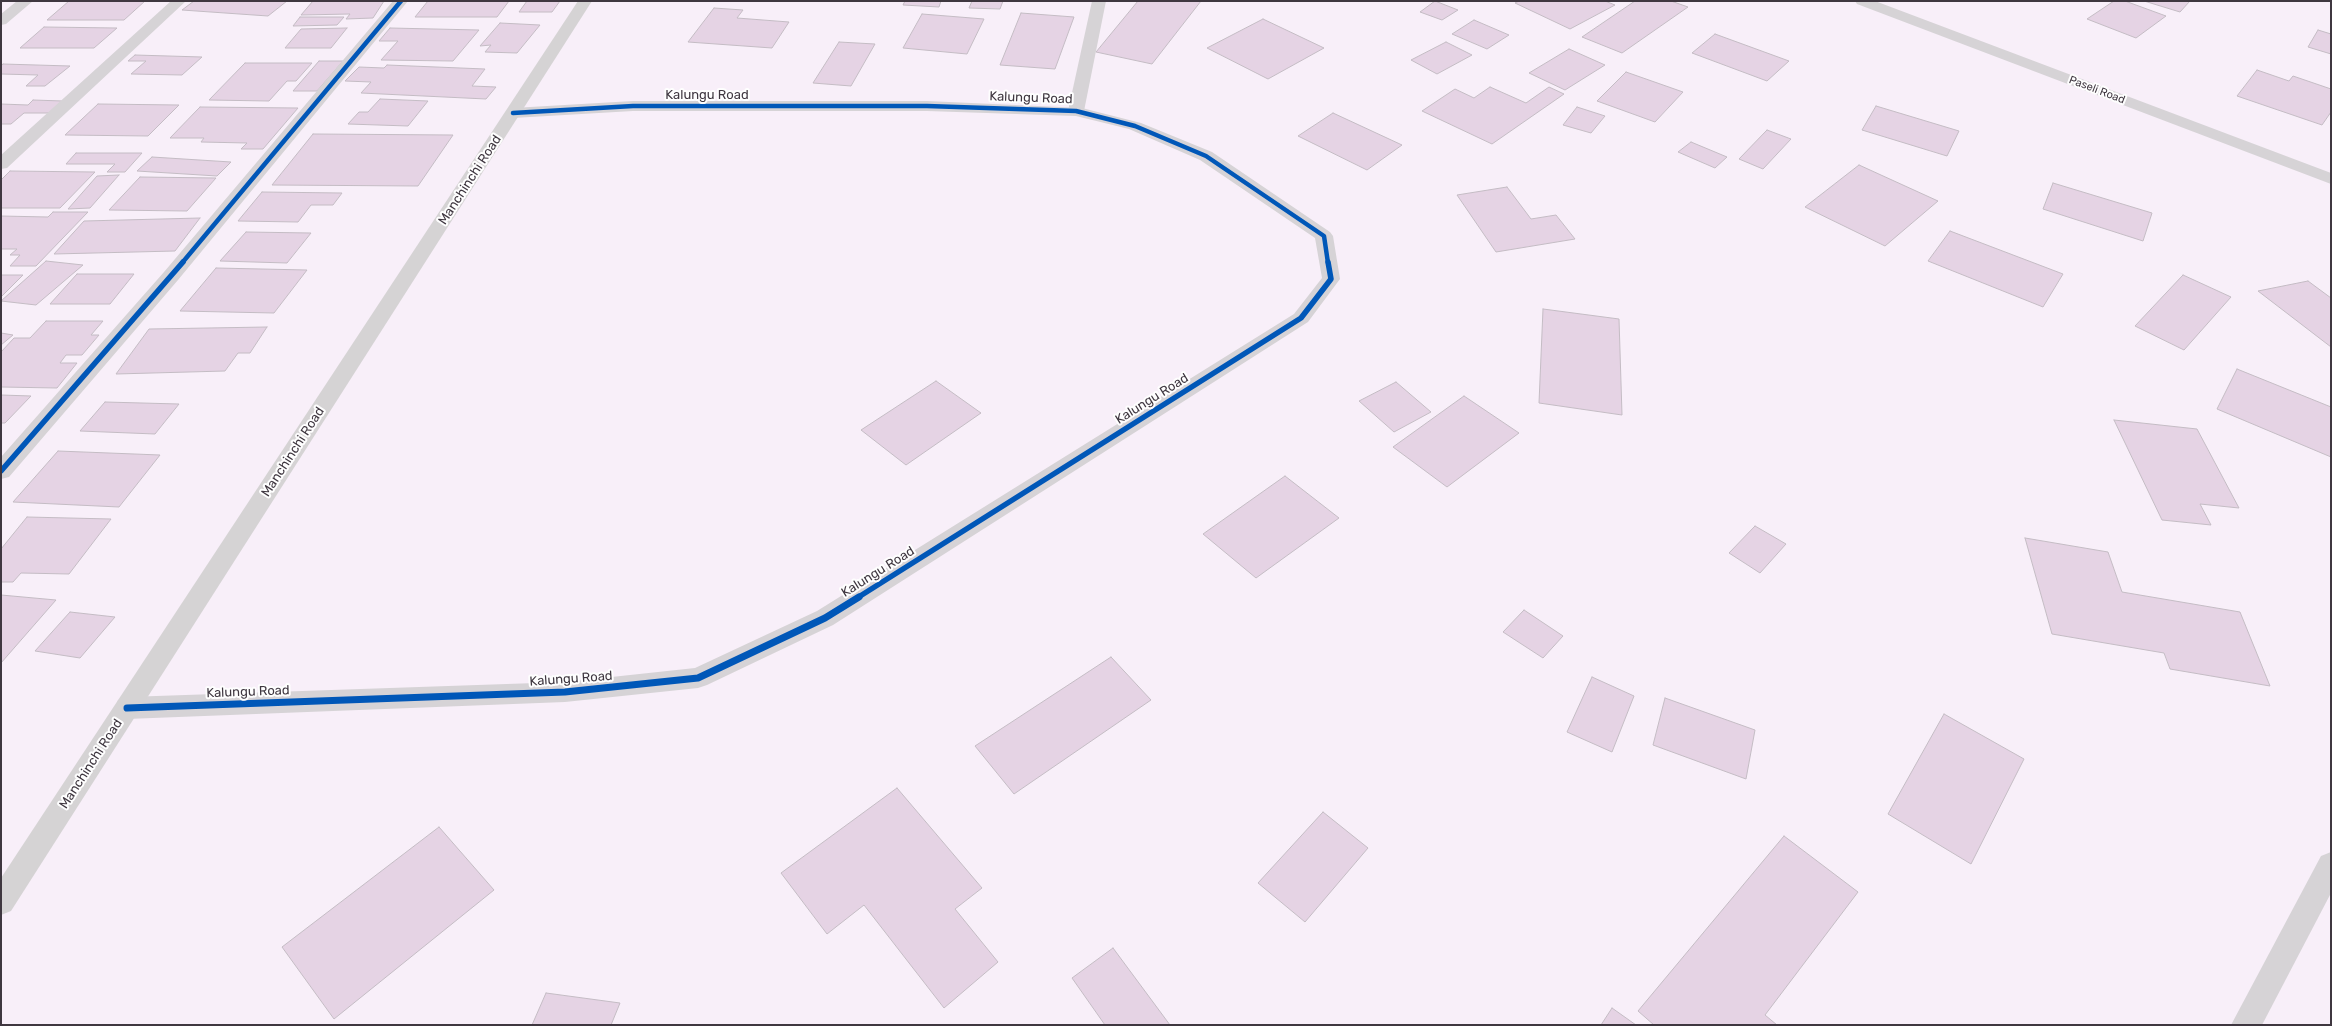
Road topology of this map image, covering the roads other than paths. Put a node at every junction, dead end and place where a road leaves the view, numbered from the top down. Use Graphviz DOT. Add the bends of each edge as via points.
graph roads {
  1 [pos="179,1"];
  2 [pos="401,1"];
  3 [pos="585,1"];
  4 [pos="1099,1"];
  5 [pos="1862,1"];
  6 [pos="22,4"];
  7 [pos="1,7"];
  8 [pos="1,21"];
  9 [pos="1076,111"];
  10 [pos="513,113"];
  11 [pos="1,164"];
  12 [pos="2331,179"];
  13 [pos="1,470"];
  14 [pos="127,708"];
  15 [pos="2331,865"];
  16 [pos="1,902"];
  17 [pos="2246,1025"];
  1 -- 11 [label="street"];
  2 -- 13 [label="street" via="171,276"];
  3 -- 10 [label="main road, Manchinchi Road"];
  4 -- 9 [label="street"];
  5 -- 12 [label="street, Paseli Road"];
  6 -- 7 [label="street"];
  6 -- 8 [label="street"];
  9 -- 10 [label="street, Kalungu Road" via="927,106 633,106"];
  9 -- 14 [label="street, Kalungu Road" via="1135,126 1206,156 1324,236 1331,279 1301,318 825,618 698,678 565,692"];
  10 -- 14 [label="main road, Manchinchi Road"];
  14 -- 16 [label="main road, Manchinchi Road"];
  15 -- 17 [label="street"];
}
